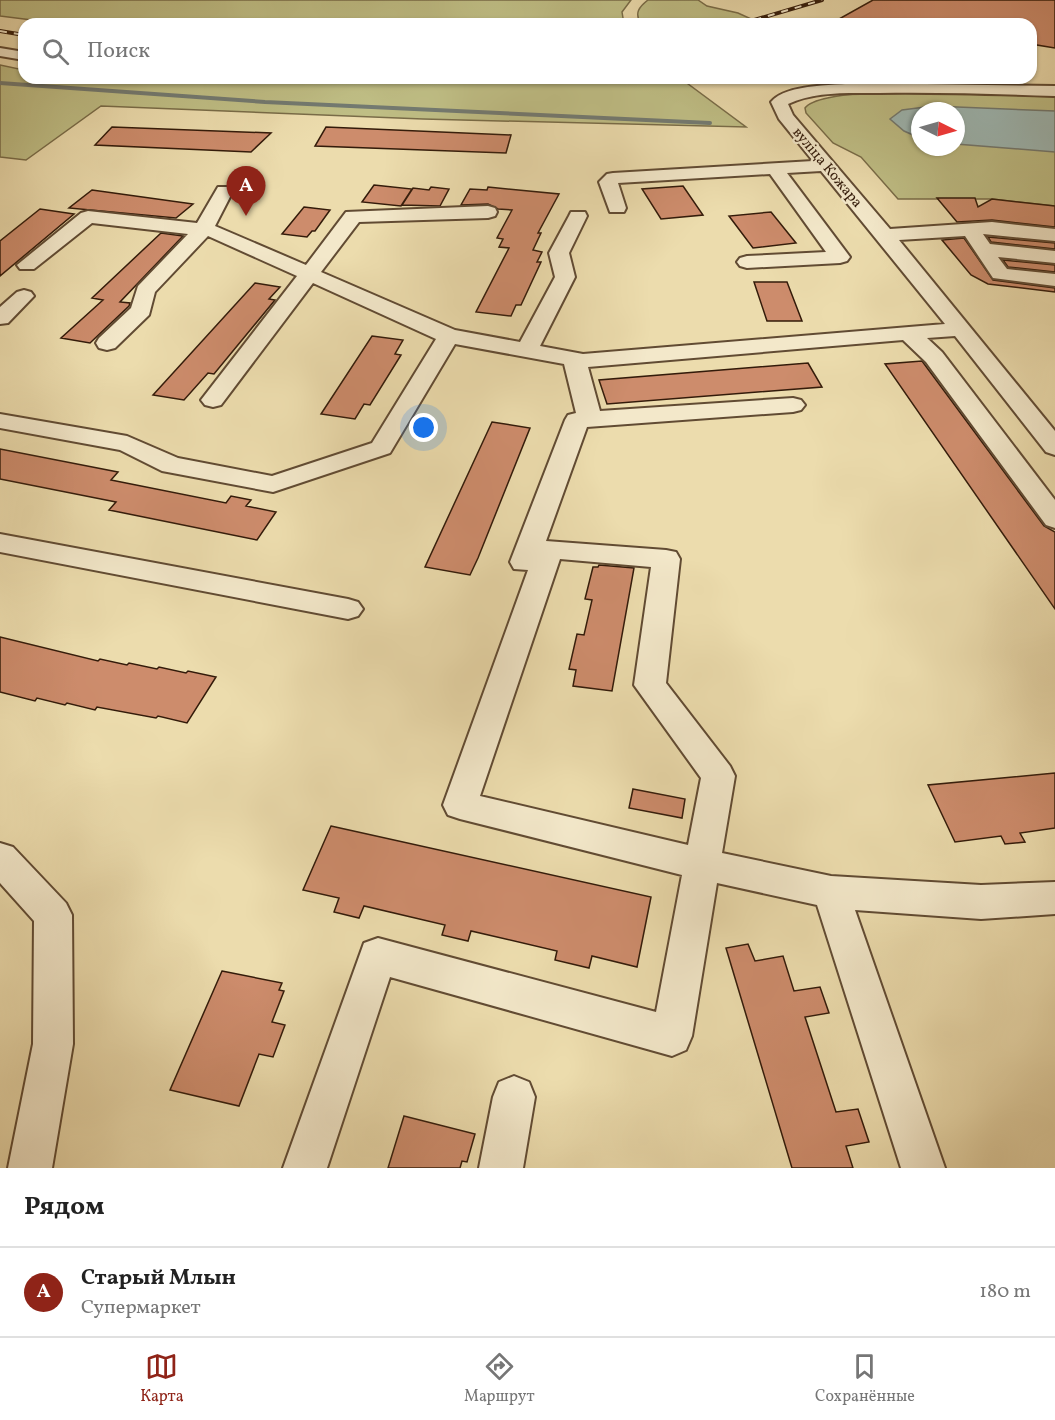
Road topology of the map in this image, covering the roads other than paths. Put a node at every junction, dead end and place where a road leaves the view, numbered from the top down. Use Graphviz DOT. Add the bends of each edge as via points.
graph roads {
  1 [pos="0,52"];
  2 [pos="18,55"];
  3 [pos="1055,91"];
  4 [pos="826,165"];
  5 [pos="775,168"];
  6 [pos="224,191"];
  7 [pos="617,208"];
  8 [pos="488,212"];
  9 [pos="578,216"];
  10 [pos="204,229"];
  11 [pos="970,229"];
  12 [pos="885,235"];
  13 [pos="1055,235"];
  14 [pos="983,249"];
  15 [pos="1055,256"];
  16 [pos="747,262"];
  17 [pos="27,265"];
  18 [pos="311,274"];
  19 [pos="1055,280"];
  20 [pos="24,296"];
  21 [pos="0,318"];
  22 [pos="960,329"];
  23 [pos="908,333"];
  24 [pos="449,336"];
  25 [pos="107,344"];
  26 [pos="526,350"];
  27 [pos="574,359"];
  28 [pos="213,400"];
  29 [pos="793,405"];
  30 [pos="590,419"];
  31 [pos="0,421"];
  32 [pos="1055,447"];
  33 [pos="1055,519"];
  34 [pos="0,543"];
  35 [pos="524,562"];
  36 [pos="348,609"];
  37 [pos="0,858"];
  38 [pos="702,864"];
  39 [pos="831,892"];
  40 [pos="1055,898"];
  41 [pos="514,1097"];
  42 [pos="30,1168"];
  43 [pos="304,1168"];
  44 [pos="501,1168"];
  45 [pos="923,1168"];
  1 -- 2 [label="street"];
  3 -- 4 [label="street, вуліца Кожара" via="885,88 811,92 780,99 784,116"];
  4 -- 5 [label="street"];
  4 -- 12 [label="street, вуліца Кожара"];
  5 -- 7 [label="street" via="613,178 608,182"];
  5 -- 16 [label="street" via="840,257"];
  6 -- 10 [label="street"];
  8 -- 18 [label="street" via="353,216"];
  9 -- 26 [label="street" via="559,253 565,277"];
  10 -- 17 [label="street" via="88,217"];
  10 -- 18 [label="street"];
  10 -- 25 [label="street" via="146,290 141,310"];
  11 -- 12 [label="street"];
  11 -- 13 [label="street" via="992,218"];
  11 -- 14 [label="street"];
  12 -- 22 [label="street, вуліца Кожара"];
  14 -- 15 [label="street"];
  14 -- 19 [label="street" via="1000,274"];
  18 -- 24 [label="street"];
  18 -- 28 [label="street"];
  20 -- 21 [label="street"];
  22 -- 23 [label="street"];
  22 -- 32 [label="street, вуліца Кожара"];
  23 -- 27 [label="street"];
  23 -- 33 [label="street" via="934,357"];
  24 -- 26 [label="street"];
  24 -- 31 [label="street" via="381,448 273,484 171,465 127,444"];
  26 -- 27 [label="street"];
  27 -- 30 [label="street"];
  29 -- 30 [label="street"];
  30 -- 35 [label="street" via="577,420"];
  34 -- 36 [label="street"];
  37 -- 42 [label="street" via="53,915 53,1044"];
  38 -- 38 [label="street" via="460,805 550,549 666,559 650,685 718,776"];
  38 -- 39 [label="street"];
  38 -- 43 [label="street" via="672,1036 378,956"];
  39 -- 40 [label="street" via="981,902"];
  39 -- 45 [label="street"];
  41 -- 44 [label="street"];
}
